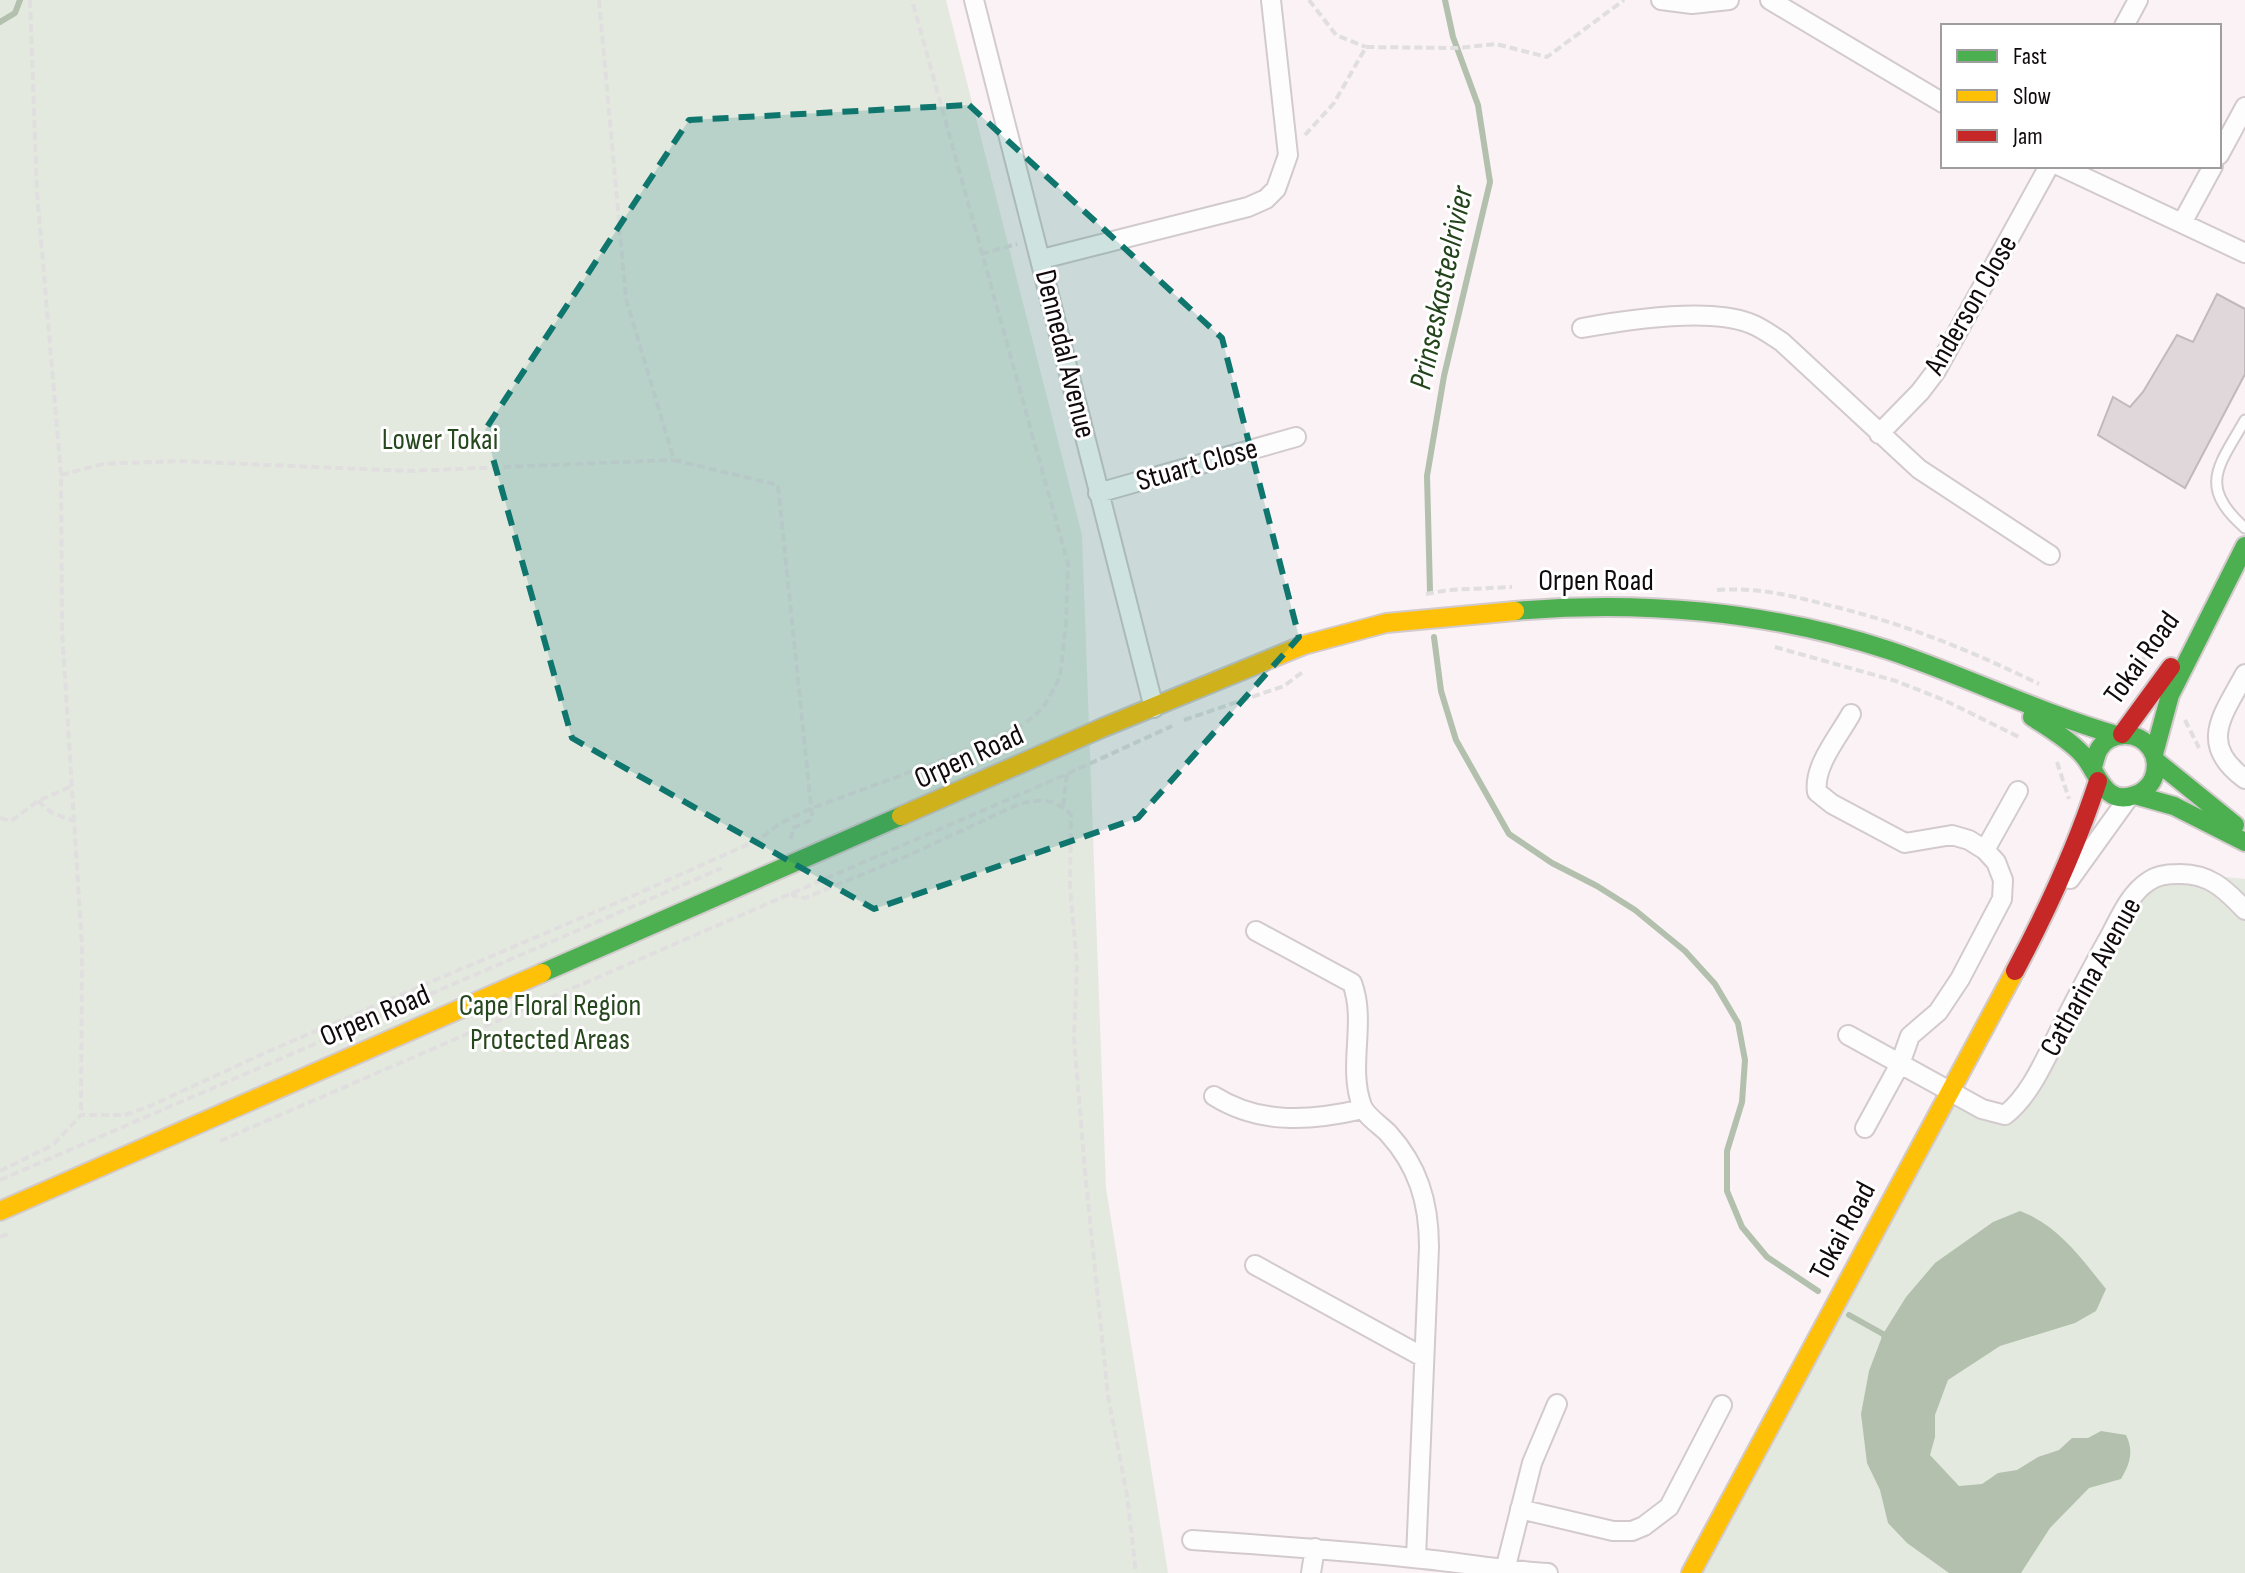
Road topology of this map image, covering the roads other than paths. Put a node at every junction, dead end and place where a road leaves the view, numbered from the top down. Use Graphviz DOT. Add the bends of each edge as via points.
graph roads {
  1 [pos="974,0"];
  2 [pos="1271,0"];
  3 [pos="1661,0"];
  4 [pos="1729,0"];
  5 [pos="1770,0"];
  6 [pos="2138,0"];
  7 [pos="2125,24"];
  8 [pos="1941,102"];
  9 [pos="2245,107"];
  10 [pos="2221,151"];
  11 [pos="2048,168"];
  12 [pos="2064,168"];
  13 [pos="2212,168"];
  14 [pos="2182,223"];
  15 [pos="2245,253"];
  16 [pos="1042,259"];
  17 [pos="1582,328"];
  18 [pos="2245,420"];
  19 [pos="1879,434"];
  20 [pos="1296,437"];
  21 [pos="1098,493"];
  22 [pos="2245,528"];
  23 [pos="2245,546"];
  24 [pos="2050,555"];
  25 [pos="2208,616"];
  26 [pos="2245,674"];
  27 [pos="2004,698"];
  28 [pos="1154,708"];
  29 [pos="1851,714"];
  30 [pos="2119,734"];
  31 [pos="2155,758"];
  32 [pos="2096,774"];
  33 [pos="2245,779"];
  34 [pos="2018,791"];
  35 [pos="2132,796"];
  36 [pos="2245,834"];
  37 [pos="2245,842"];
  38 [pos="1985,850"];
  39 [pos="2245,910"];
  40 [pos="2045,915"];
  41 [pos="1256,931"];
  42 [pos="1848,1035"];
  43 [pos="1900,1064"];
  44 [pos="1949,1092"];
  45 [pos="1214,1096"];
  46 [pos="1363,1109"];
  47 [pos="1865,1128"];
  48 [pos="0,1211"];
  49 [pos="1255,1265"];
  50 [pos="1423,1357"];
  51 [pos="1557,1404"];
  52 [pos="1722,1405"];
  53 [pos="1520,1509"];
  54 [pos="1192,1540"];
  55 [pos="1315,1548"];
  56 [pos="1416,1558"];
  57 [pos="1486,1570"];
  58 [pos="1505,1570"];
  59 [pos="1311,1573"];
  60 [pos="1548,1573"];
  61 [pos="1691,1573"];
  1 -- 16 [label="street, Dennedal Avenue"];
  2 -- 16 [label="street" via="1288,155 1276,189 1248,207"];
  3 -- 4 [label="street"];
  5 -- 8 [label="street"];
  6 -- 7 [label="street"];
  9 -- 10 [label="street"];
  11 -- 19 [label="street, Anderson Close" via="1936,371"];
  12 -- 14 [label="street"];
  13 -- 14 [label="street"];
  14 -- 15 [label="street"];
  16 -- 21 [label="street, Dennedal Avenue"];
  17 -- 19 [label="street" via="1704,317 1748,322 1782,342"];
  18 -- 22 [label="lane" via="2217,473 2216,490"];
  19 -- 24 [label="street" via="1919,469"];
  20 -- 21 [label="street, Stuart Close"];
  21 -- 28 [label="street, Dennedal Avenue"];
  23 -- 25 [label="main road, Tokai Road"];
  25 -- 30 [label="main road, Tokai Road"];
  25 -- 31 [label="main road, Tokai Road" via="2170,695"];
  26 -- 33 [label="street" via="2216,736 2220,753"];
  27 -- 28 [label="main road, Orpen Road" via="1914,659 1785,623 1695,609 1559,607 1372,625 1283,653"];
  27 -- 30 [label="main road, Orpen Road"];
  27 -- 32 [label="main road, Orpen Road" via="2065,740"];
  28 -- 48 [label="main road, Orpen Road"];
  29 -- 38 [label="street" via="1817,779 1817,792 1905,843 1952,835"];
  30 -- 31 [label="main road" via="2144,740"];
  30 -- 32 [label="main road" via="2099,747"];
  31 -- 35 [label="main road" via="2153,779"];
  31 -- 36 [label="main road"];
  32 -- 35 [label="main road" via="2109,793"];
  32 -- 40 [label="main road, Tokai Road" via="2077,844"];
  34 -- 38 [label="street"];
  35 -- 37 [label="main road" via="2174,806"];
  35 -- 40 [label="street, Tokai Road"];
  38 -- 43 [label="street" via="2001,871 2002,899 1948,1000 1910,1036"];
  39 -- 44 [label="street, Catharina Avenue" via="2210,878 2182,873 2149,881 2126,907 2014,1108 1998,1115"];
  40 -- 44 [label="main road, Tokai Road"];
  41 -- 46 [label="street" via="1352,983"];
  42 -- 43 [label="street, Catharina Avenue"];
  43 -- 44 [label="street, Catharina Avenue"];
  43 -- 47 [label="street"];
  44 -- 61 [label="main road, Tokai Road"];
  45 -- 46 [label="street" via="1264,1118"];
  46 -- 50 [label="street" via="1403,1150 1425,1198 1429,1247"];
  49 -- 50 [label="street"];
  50 -- 56 [label="street"];
  51 -- 53 [label="street"];
  52 -- 53 [label="street" via="1669,1507 1644,1526 1613,1531"];
  53 -- 58 [label="street"];
  54 -- 55 [label="street"];
  55 -- 56 [label="street"];
  55 -- 59 [label="street"];
  56 -- 57 [label="street"];
  57 -- 58 [label="street"];
  58 -- 60 [label="street"];
}
